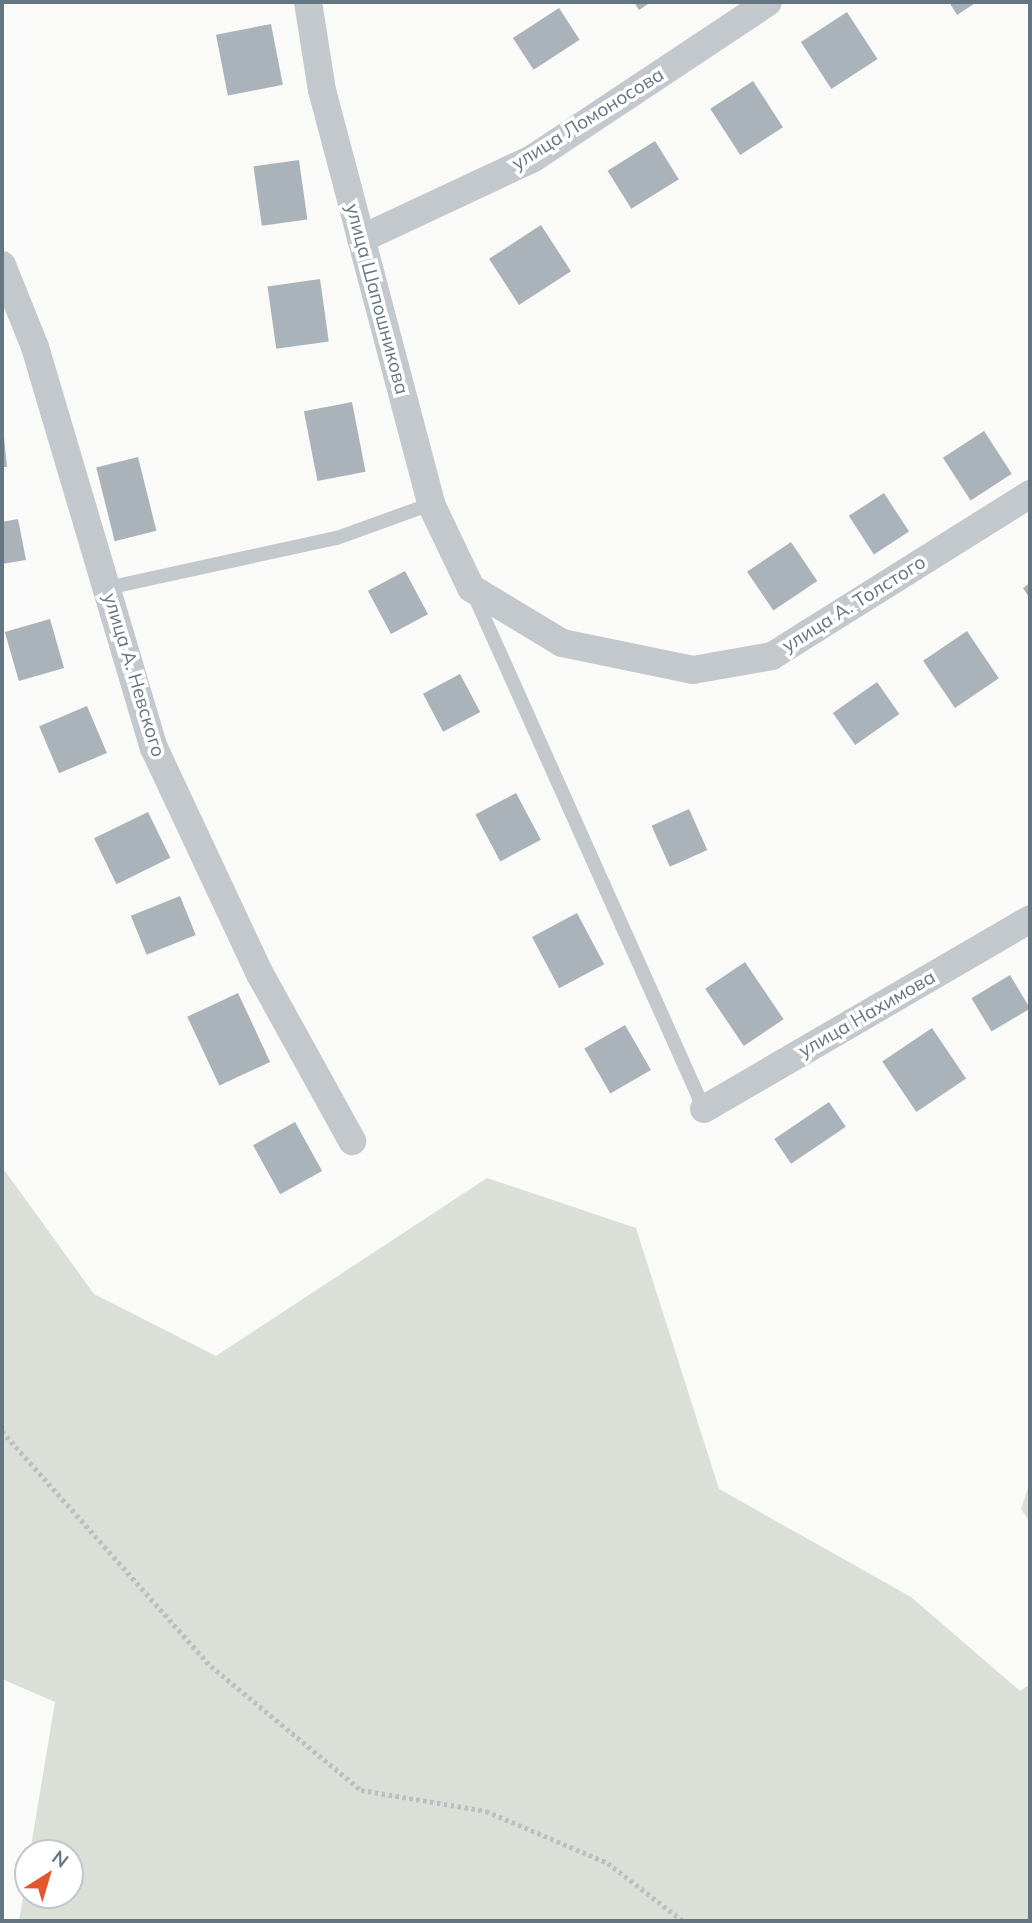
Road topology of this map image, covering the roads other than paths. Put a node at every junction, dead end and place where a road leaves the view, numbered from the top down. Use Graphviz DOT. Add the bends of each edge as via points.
graph roads {
  1 [pos="308,2"];
  2 [pos="768,2"];
  3 [pos="361,239"];
  4 [pos="2,265"];
  5 [pos="1030,494"];
  6 [pos="431,505"];
  7 [pos="107,587"];
  8 [pos="471,588"];
  9 [pos="1030,919"];
  10 [pos="705,1109"];
  11 [pos="352,1141"];
  1 -- 3 [label="street, улица Шапошникова" via="322,90"];
  2 -- 3 [label="street, улица Ломоносова" via="532,159"];
  3 -- 6 [label="street, улица Шапошникова"];
  4 -- 7 [label="street, улица А. Невского" via="35,347"];
  5 -- 8 [label="street, улица А. Толстого" via="772,656 693,670 562,643"];
  6 -- 7 [label="lane" via="337,538"];
  6 -- 8 [label="street, улица Шапошникова"];
  7 -- 11 [label="street, улица А. Невского" via="155,748 260,974"];
  8 -- 10 [label="lane"];
  9 -- 10 [label="street, улица Нахимова"];
}
